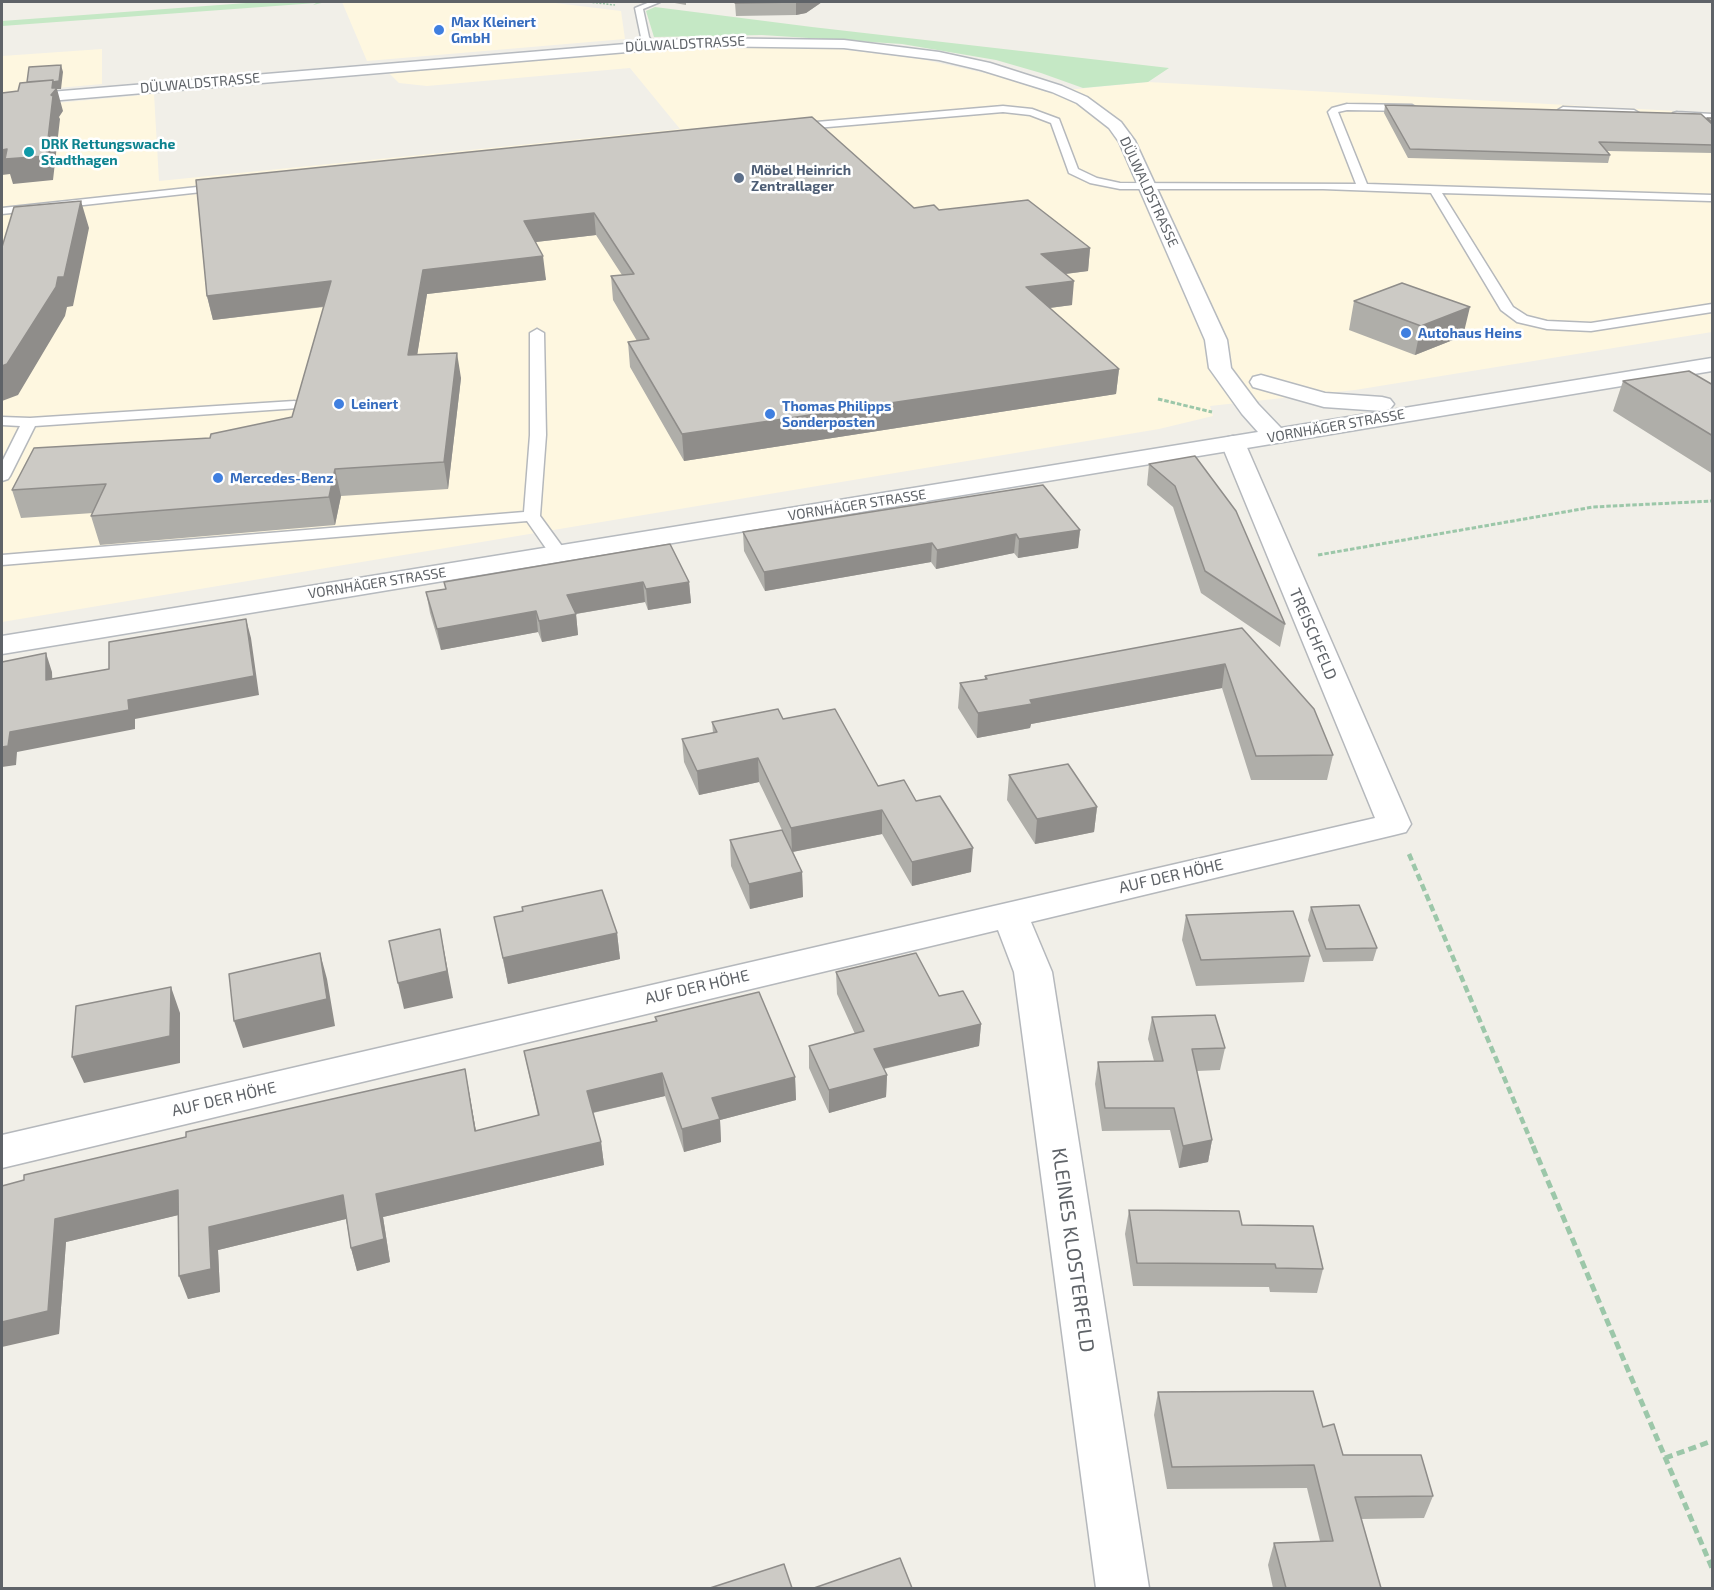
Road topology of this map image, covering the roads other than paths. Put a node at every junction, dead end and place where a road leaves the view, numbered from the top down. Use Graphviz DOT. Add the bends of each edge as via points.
graph roads {
  1 [pos="656,2"];
  2 [pos="650,44"];
  3 [pos="2,101"];
  4 [pos="1429,108"];
  5 [pos="1557,110"];
  6 [pos="1647,113"];
  7 [pos="1669,114"];
  8 [pos="1713,117"];
  9 [pos="787,128"];
  10 [pos="236,186"];
  11 [pos="1148,187"];
  12 [pos="1363,188"];
  13 [pos="1435,190"];
  14 [pos="1710,198"];
  15 [pos="2,211"];
  16 [pos="1713,308"];
  17 [pos="537,333"];
  18 [pos="1216,340"];
  19 [pos="1713,365"];
  20 [pos="1261,382"];
  21 [pos="1501,398"];
  22 [pos="294,405"];
  23 [pos="2,421"];
  24 [pos="30,422"];
  25 [pos="1322,428"];
  26 [pos="1275,436"];
  27 [pos="1233,443"];
  28 [pos="2,476"];
  29 [pos="532,516"];
  30 [pos="558,553"];
  31 [pos="2,560"];
  32 [pos="2,645"];
  33 [pos="1394,824"];
  34 [pos="1010,915"];
  35 [pos="2,1152"];
  36 [pos="1123,1588"];
  1 -- 2 [label="lane" via="639,8"];
  2 -- 3 [label="street, DÜLWALDSTRASSE"];
  2 -- 11 [label="street, DÜLWALDSTRASSE" via="844,44 939,56 1025,77 1082,100 1115,124"];
  4 -- 12 [label="lane" via="1347,107 1333,112"];
  5 -- 6 [label="lane"];
  7 -- 8 [label="lane"];
  9 -- 11 [label="lane" via="970,110 1032,112 1055,122 1073,171 1094,181"];
  10 -- 15 [label="lane"];
  11 -- 12 [label="lane"];
  11 -- 18 [label="street, DÜLWALDSTRASSE"];
  12 -- 13 [label="lane"];
  13 -- 14 [label="lane"];
  13 -- 16 [label="lane" via="1508,310 1522,319 1547,325 1591,327"];
  17 -- 29 [label="lane" via="538,435"];
  18 -- 20 [label="street, DÜLWALDSTRASSE"];
  18 -- 26 [label="street, DÜLWALDSTRASSE" via="1220,368"];
  19 -- 21 [label="street, VORNHÄGER STRASSE"];
  20 -- 21 [label="street" via="1343,403"];
  20 -- 25 [label="street, DÜLWALDSTRASSE"];
  21 -- 25 [label="street, VORNHÄGER STRASSE"];
  22 -- 24 [label="lane"];
  23 -- 24 [label="lane"];
  24 -- 28 [label="lane"];
  25 -- 26 [label="street, VORNHÄGER STRASSE"];
  26 -- 27 [label="street, VORNHÄGER STRASSE"];
  27 -- 30 [label="street, VORNHÄGER STRASSE"];
  27 -- 33 [label="street, TREISCHFELD"];
  29 -- 30 [label="lane"];
  29 -- 31 [label="lane"];
  30 -- 32 [label="street, VORNHÄGER STRASSE"];
  33 -- 34 [label="street, AUF DER HÖHE"];
  34 -- 35 [label="street, AUF DER HÖHE"];
  34 -- 36 [label="street, KLEINES KLOSTERFELD" via="1033,972"];
}
